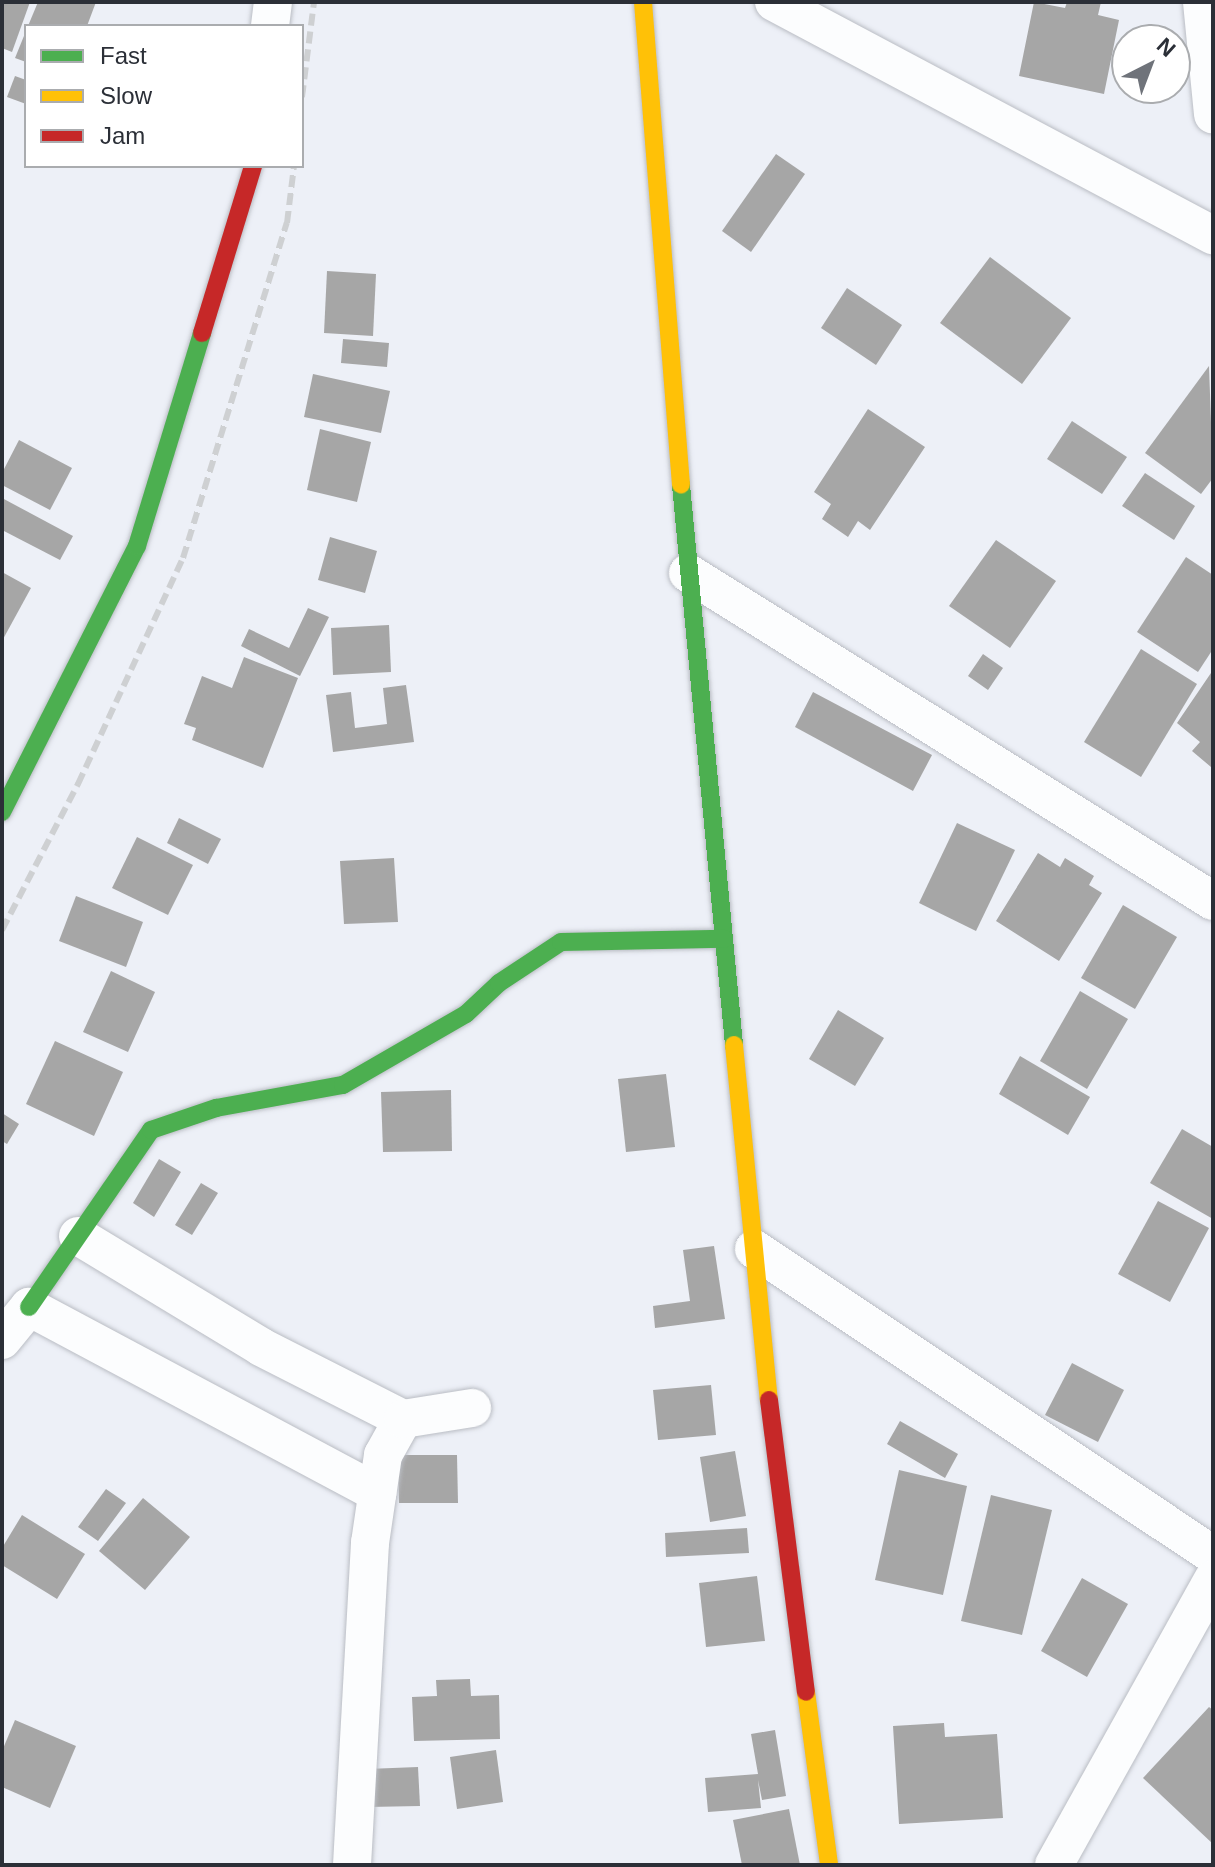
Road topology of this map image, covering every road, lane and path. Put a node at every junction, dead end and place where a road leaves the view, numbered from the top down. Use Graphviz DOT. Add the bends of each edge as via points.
graph roads {
  1 [pos="273,2"];
  2 [pos="643,2"];
  3 [pos="774,2"];
  4 [pos="1202,2"];
  5 [pos="270,24"];
  6 [pos="1213,114"];
  7 [pos="252,168"];
  8 [pos="1213,235"];
  9 [pos="688,573"];
  10 [pos="2,812"];
  11 [pos="1213,901"];
  12 [pos="724,939"];
  13 [pos="78,1236"];
  14 [pos="754,1249"];
  15 [pos="29,1307"];
  16 [pos="2,1340"];
  17 [pos="472,1408"];
  18 [pos="403,1419"];
  19 [pos="378,1493"];
  20 [pos="1213,1555"];
  21 [pos="1213,1579"];
  22 [pos="352,1865"];
  23 [pos="829,1865"];
  24 [pos="1054,1865"];
  1 -- 5 [label="street"];
  2 -- 9 [label="street"];
  3 -- 8 [label="street"];
  4 -- 6 [label="street"];
  7 -- 10 [label="street" via="137,546"];
  9 -- 11 [label="street"];
  9 -- 12 [label="street"];
  12 -- 13 [label="street" via="561,942 499,983 466,1014 343,1085 216,1108 151,1130"];
  12 -- 14 [label="street"];
  13 -- 15 [label="street"];
  13 -- 18 [label="street" via="261,1347"];
  14 -- 20 [label="street"];
  14 -- 23 [label="street" via="775,1460"];
  15 -- 16 [label="street"];
  15 -- 19 [label="street"];
  17 -- 18 [label="street"];
  18 -- 19 [label="street" via="383,1455"];
  19 -- 22 [label="street" via="368,1575"];
  21 -- 24 [label="street"];
}
